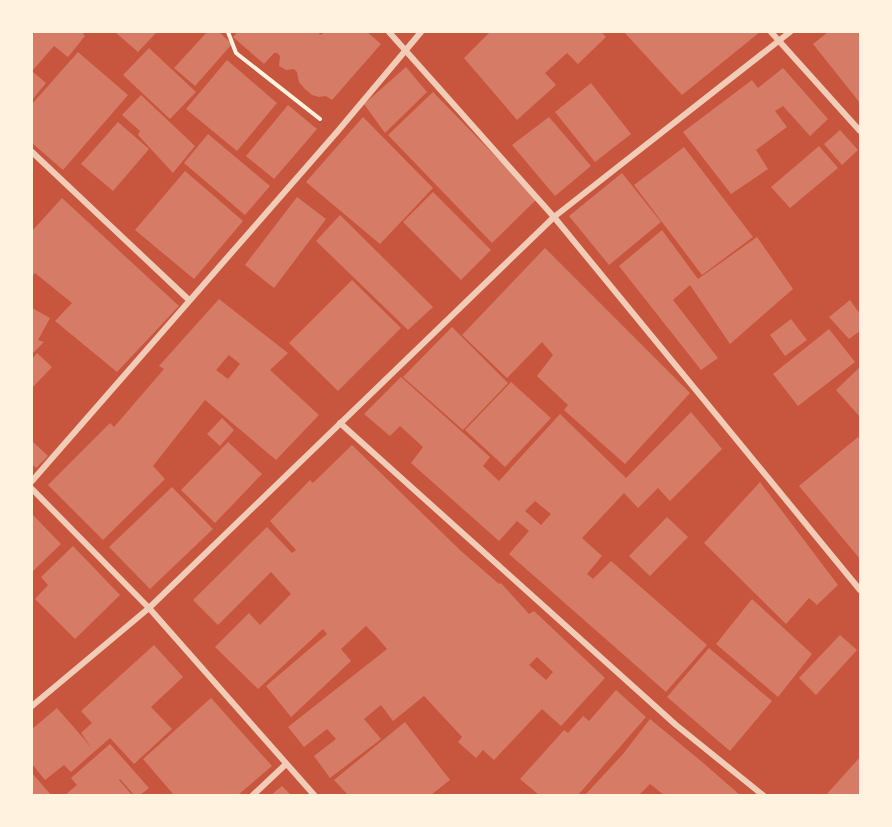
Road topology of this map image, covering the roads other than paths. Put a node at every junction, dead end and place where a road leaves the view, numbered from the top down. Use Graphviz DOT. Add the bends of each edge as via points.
graph roads {
  1 [pos="389,32"];
  2 [pos="421,32"];
  3 [pos="771,32"];
  4 [pos="790,32"];
  5 [pos="779,40"];
  6 [pos="407,50"];
  7 [pos="861,131"];
  8 [pos="32,152"];
  9 [pos="554,217"];
  10 [pos="189,300"];
  11 [pos="340,423"];
  12 [pos="32,481"];
  13 [pos="32,489"];
  14 [pos="861,590"];
  15 [pos="149,608"];
  16 [pos="32,706"];
  17 [pos="286,764"];
  18 [pos="252,795"];
  19 [pos="315,795"];
  20 [pos="764,795"];
  1 -- 6 [label="street"];
  2 -- 6 [label="street"];
  3 -- 5 [label="street"];
  4 -- 5 [label="street"];
  5 -- 7 [label="street"];
  5 -- 9 [label="street"];
  6 -- 9 [label="street"];
  6 -- 10 [label="street"];
  8 -- 10 [label="street"];
  9 -- 11 [label="street"];
  9 -- 14 [label="street"];
  10 -- 12 [label="street"];
  11 -- 15 [label="street"];
  11 -- 20 [label="street" via="676,725"];
  13 -- 15 [label="street"];
  15 -- 16 [label="street"];
  15 -- 17 [label="street"];
  17 -- 18 [label="street"];
  17 -- 19 [label="street"];
}
